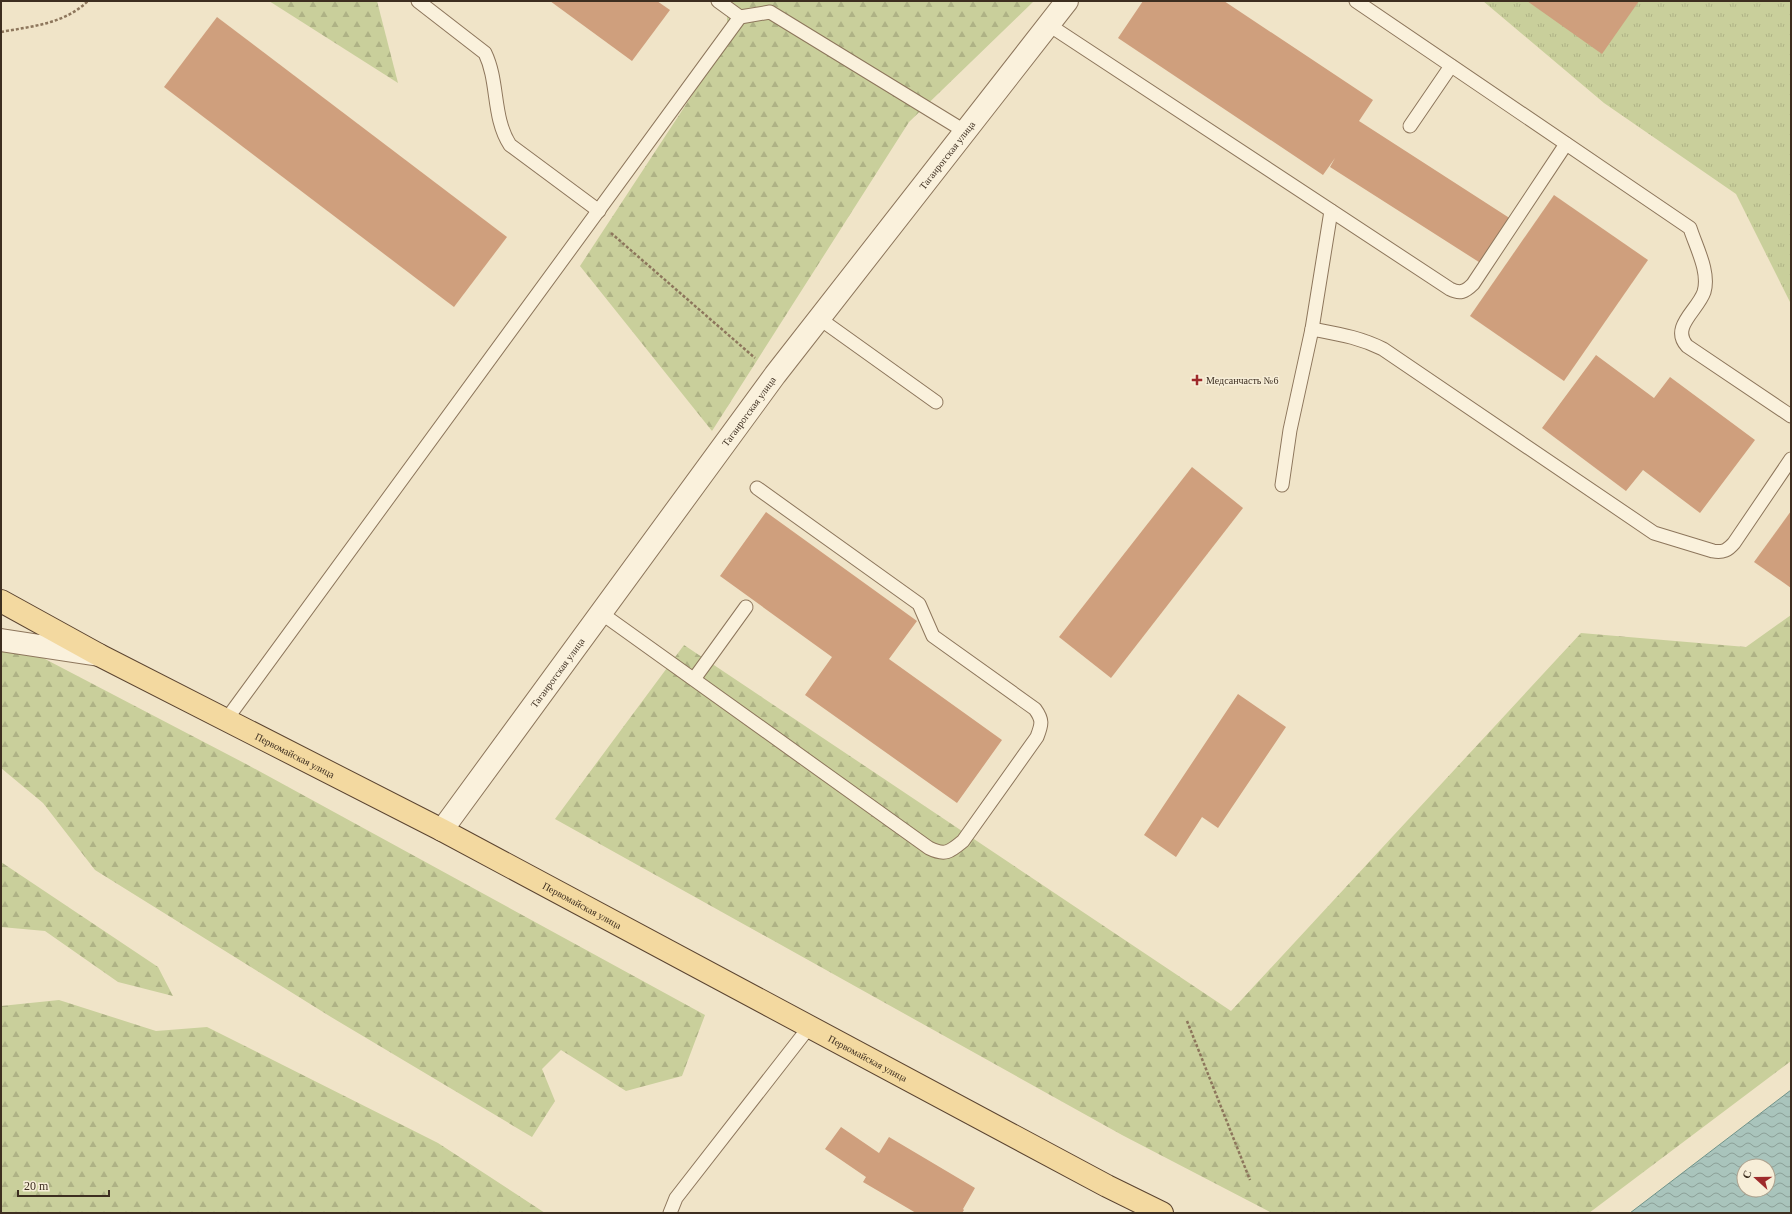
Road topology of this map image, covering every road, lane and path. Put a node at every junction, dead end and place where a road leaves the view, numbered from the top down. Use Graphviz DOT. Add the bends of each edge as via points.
graph roads {
  1 [pos="88,1"];
  2 [pos="418,1"];
  3 [pos="718,1"];
  4 [pos="1067,1"];
  5 [pos="1356,1"];
  6 [pos="740,17"];
  7 [pos="1049,25"];
  8 [pos="1,32"];
  9 [pos="1451,66"];
  10 [pos="1410,126"];
  11 [pos="966,132"];
  12 [pos="1566,144"];
  13 [pos="1331,211"];
  14 [pos="596,214"];
  15 [pos="820,319"];
  16 [pos="1312,329"];
  17 [pos="775,375"];
  18 [pos="936,402"];
  19 [pos="1791,416"];
  20 [pos="1791,459"];
  21 [pos="1282,485"];
  22 [pos="757,488"];
  23 [pos="1,601"];
  24 [pos="746,607"];
  25 [pos="601,613"];
  26 [pos="1,640"];
  27 [pos="99,656"];
  28 [pos="694,679"];
  29 [pos="226,720"];
  30 [pos="442,830"];
  31 [pos="1187,1021"];
  32 [pos="810,1026"];
  33 [pos="1250,1180"];
  34 [pos="670,1213"];
  35 [pos="1162,1213"];
  1 -- 8 [label="path" via="80,9 56,21"];
  2 -- 14 [label="lane" via="485,53 490,63 499,122 510,145"];
  3 -- 6 [label="lane"];
  4 -- 7 [label="street, Таганрогская улица"];
  5 -- 9 [label="lane"];
  6 -- 11 [label="lane" via="770,12"];
  6 -- 14 [label="lane"];
  7 -- 11 [label="street, Таганрогская улица"];
  7 -- 13 [label="lane"];
  9 -- 10 [label="lane"];
  9 -- 12 [label="lane"];
  11 -- 15 [label="street, Таганрогская улица"];
  12 -- 13 [label="lane" via="1466,291 1457,292 1450,289"];
  12 -- 19 [label="lane" via="1690,228 1706,280 1701,297 1680,332 1682,341"];
  13 -- 16 [label="lane"];
  14 -- 17 [label="path"];
  14 -- 29 [label="lane"];
  15 -- 17 [label="street, Таганрогская улица"];
  15 -- 18 [label="lane"];
  16 -- 20 [label="lane" via="1353,336 1378,346 1654,533 1720,552 1729,549 1734,543"];
  16 -- 21 [label="lane" via="1290,430"];
  17 -- 25 [label="street, Таганрогская улица"];
  22 -- 28 [label="lane" via="919,604 933,636 1034,709 1041,718 1041,728 963,841 952,851 938,852"];
  23 -- 27 [label="main road, Первомайская улица"];
  24 -- 28 [label="lane"];
  25 -- 28 [label="lane"];
  25 -- 30 [label="street, Таганрогская улица"];
  26 -- 27 [label="street"];
  27 -- 29 [label="main road, Первомайская улица"];
  29 -- 30 [label="main road, Первомайская улица"];
  30 -- 32 [label="main road, Первомайская улица"];
  31 -- 33 [label="path"];
  32 -- 34 [label="lane" via="676,1198"];
  32 -- 35 [label="main road, Первомайская улица"];
}
